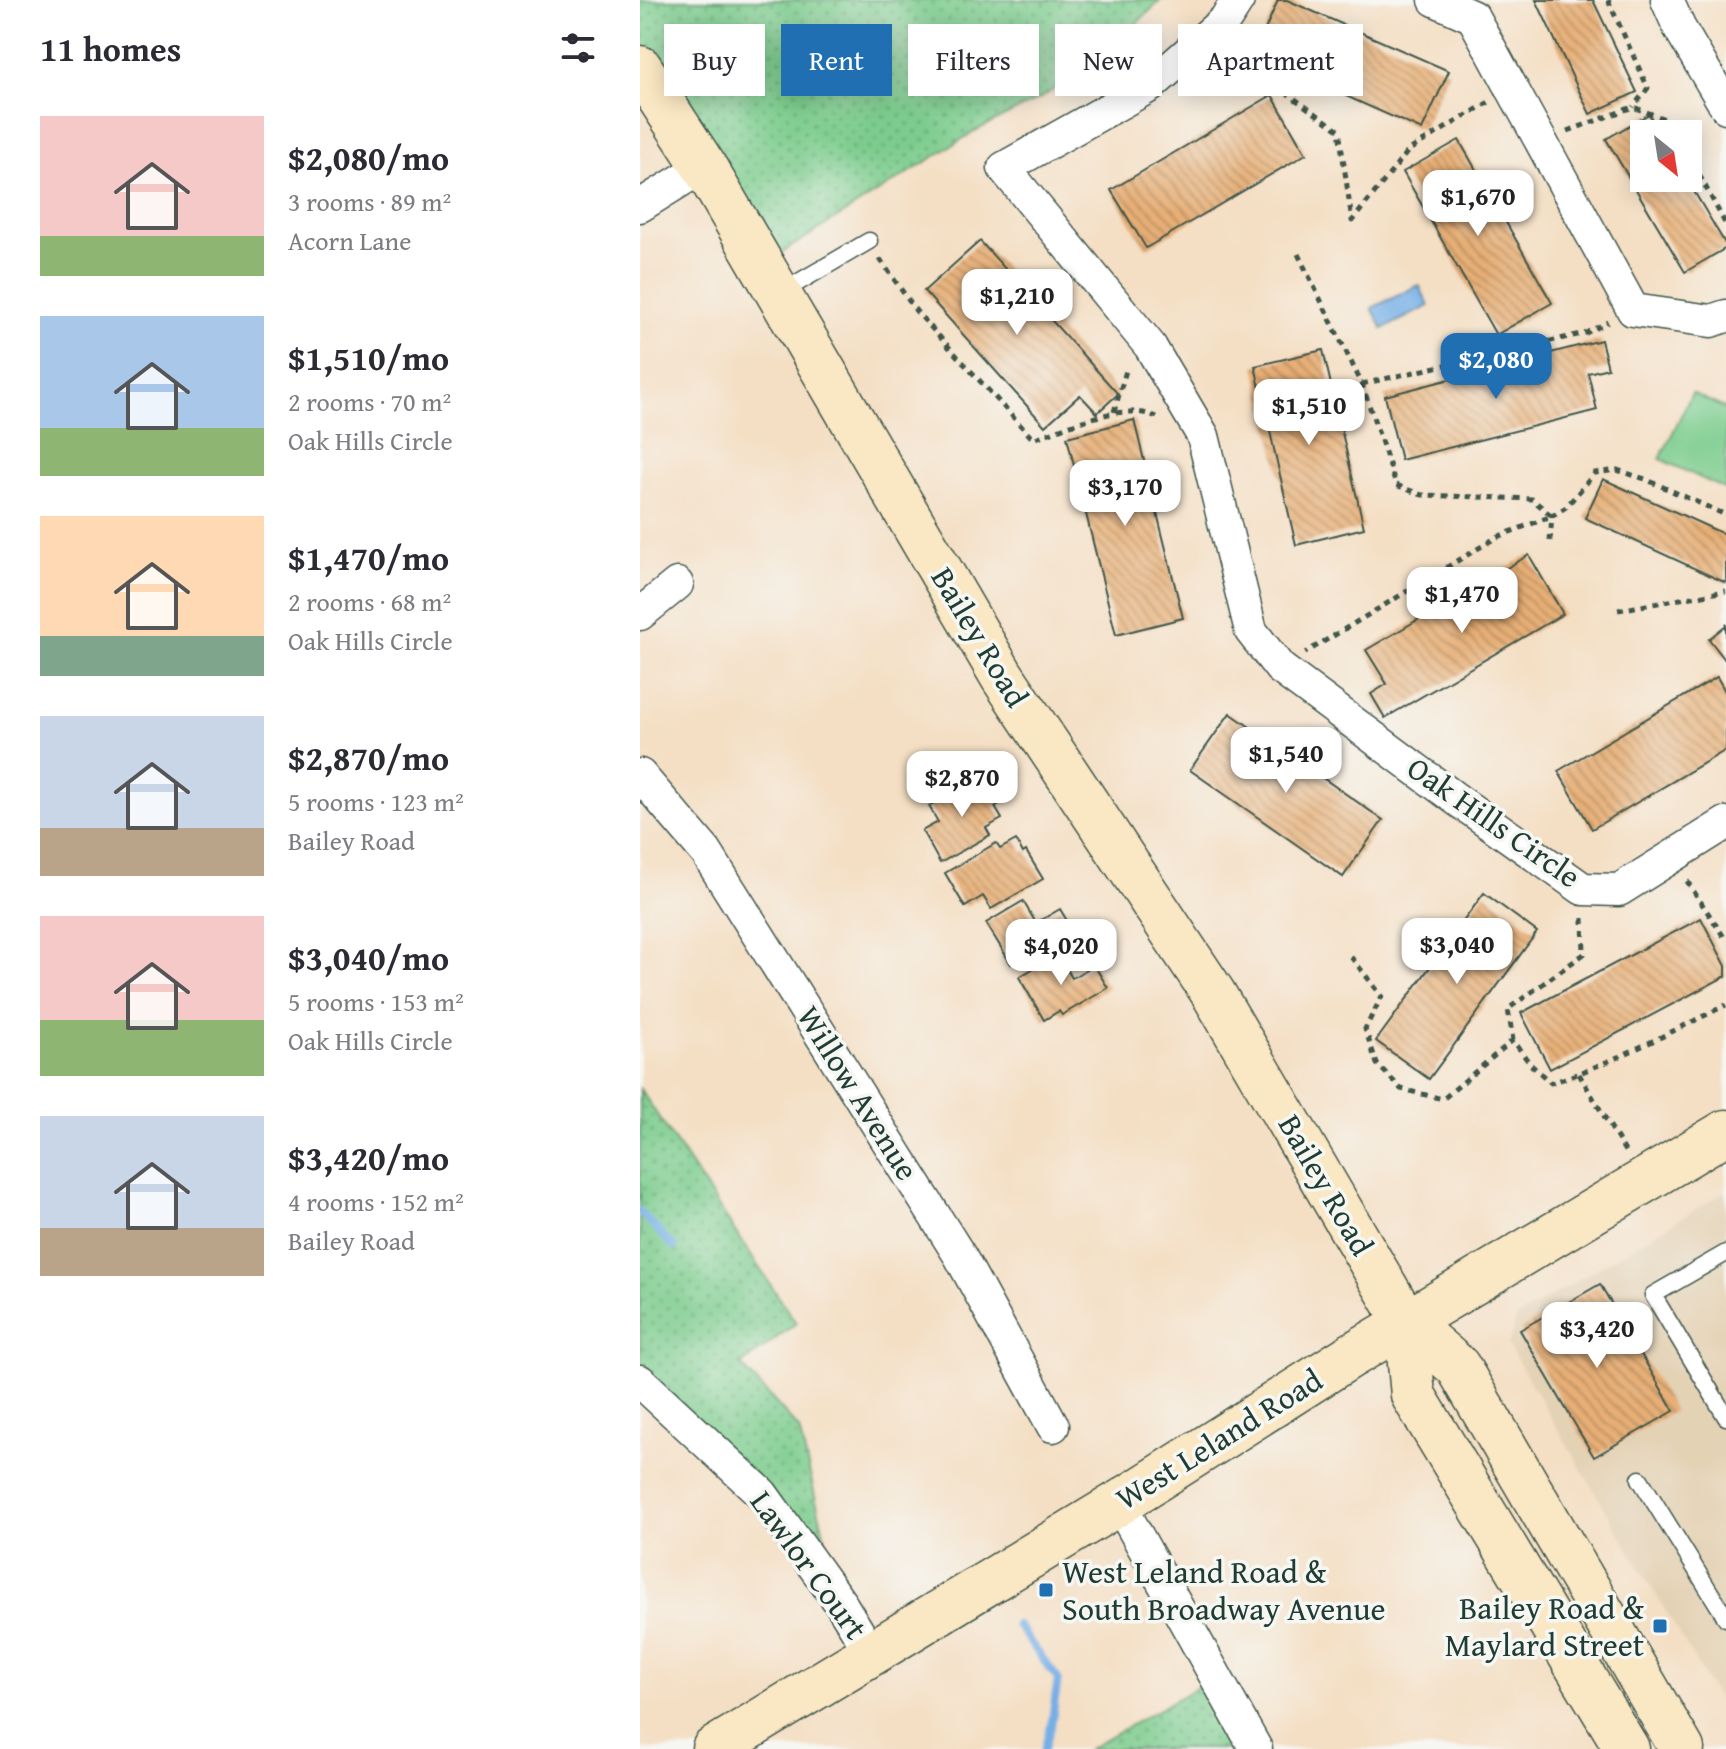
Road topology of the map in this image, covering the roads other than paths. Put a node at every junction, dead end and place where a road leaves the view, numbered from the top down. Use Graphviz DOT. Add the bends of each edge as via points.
graph roads {
  1 [pos="1238,0"];
  2 [pos="1435,0"];
  3 [pos="1667,0"];
  4 [pos="640,68"];
  5 [pos="1726,107"];
  6 [pos="704,166"];
  7 [pos="640,206"];
  8 [pos="869,241"];
  9 [pos="779,294"];
  10 [pos="1726,316"];
  11 [pos="677,584"];
  12 [pos="640,614"];
  13 [pos="640,775"];
  14 [pos="1726,823"];
  15 [pos="1726,1132"];
  16 [pos="1726,1253"];
  17 [pos="1406,1322"];
  18 [pos="640,1381"];
  19 [pos="1726,1417"];
  20 [pos="1053,1426"];
  21 [pos="1640,1479"];
  22 [pos="1119,1503"];
  23 [pos="1726,1618"];
  24 [pos="871,1653"];
  25 [pos="714,1749"];
  26 [pos="1256,1749"];
  27 [pos="1627,1749"];
  28 [pos="1682,1749"];
  1 -- 14 [label="street, Oak Hills Circle" via="1225,20 1150,86 1004,168 1150,346 1203,436 1251,631 1280,668 1583,889 1619,890"];
  2 -- 10 [label="street" via="1473,17 1633,310 1711,321"];
  3 -- 5 [label="street"];
  4 -- 6 [label="main road, Bailey Road"];
  6 -- 7 [label="street"];
  6 -- 9 [label="main road, Bailey Road"];
  8 -- 9 [label="lane"];
  9 -- 17 [label="main road, Bailey Road" via="1002,676 1213,993"];
  11 -- 12 [label="street"];
  13 -- 20 [label="street, Willow Avenue" via="715,865 960,1256"];
  15 -- 17 [label="main road, West Leland Road"];
  16 -- 19 [label="lane" via="1653,1295"];
  17 -- 22 [label="main road, West Leland Road"];
  17 -- 27 [label="main road, Bailey Road" via="1413,1395"];
  17 -- 28 [label="main road, Bailey Road" via="1458,1367"];
  18 -- 24 [label="street, Lawlor Court" via="762,1494"];
  21 -- 23 [label="lane"];
  22 -- 24 [label="main road, West Leland Road"];
  22 -- 26 [label="street"];
  24 -- 25 [label="main road, West Leland Road"];
}
